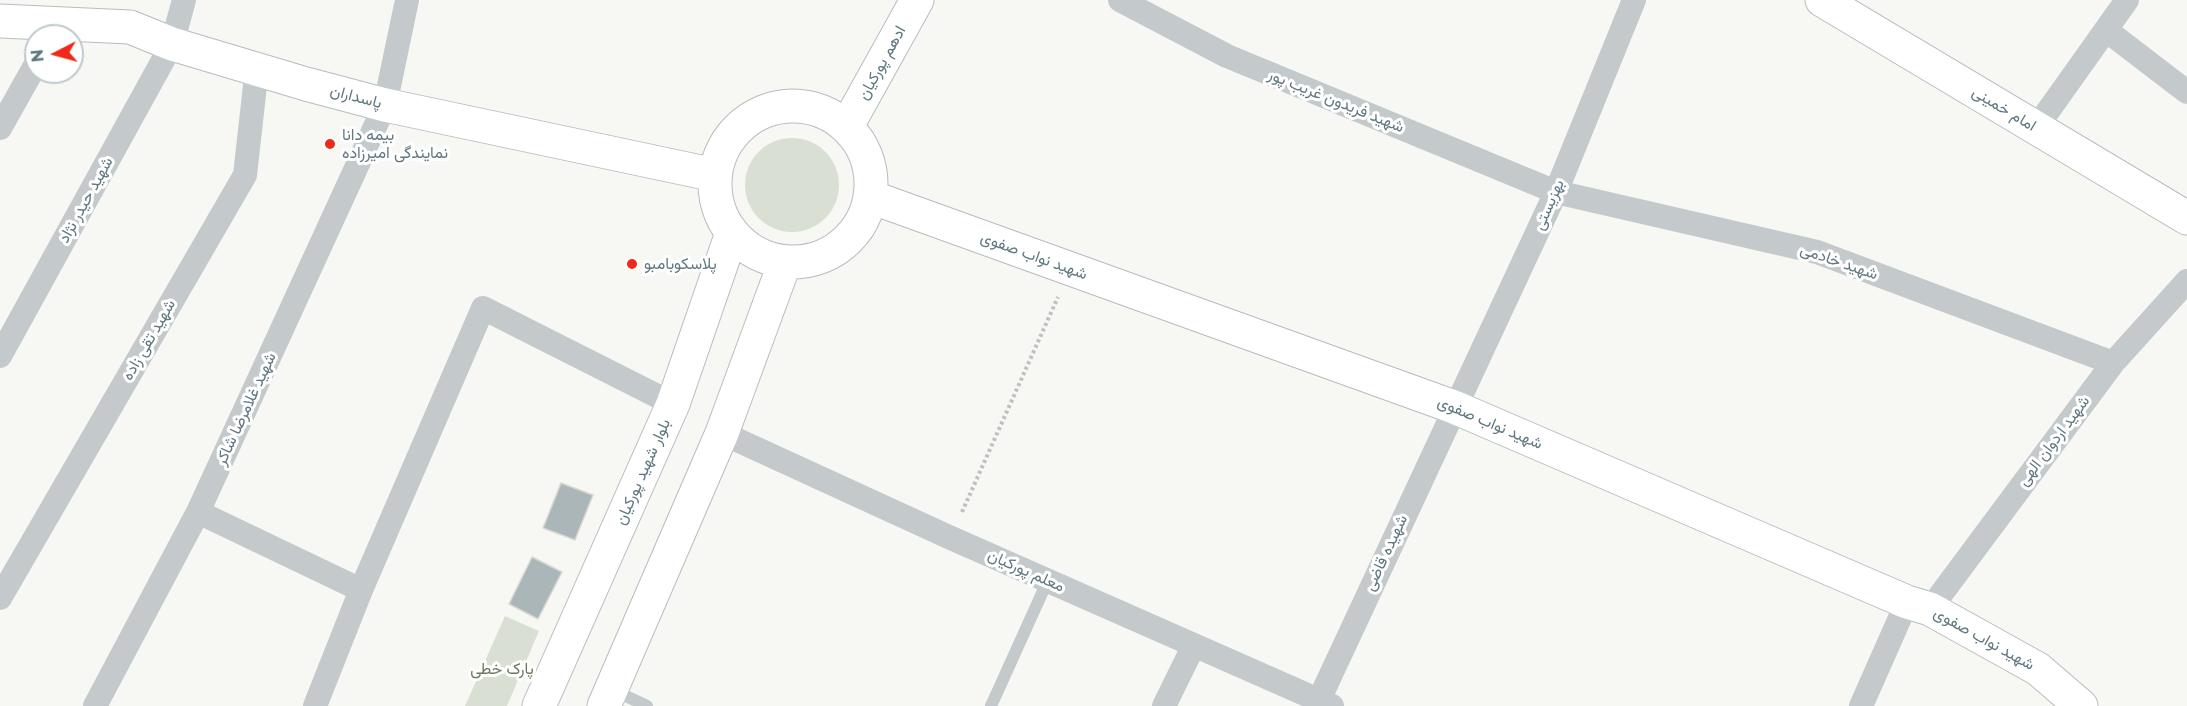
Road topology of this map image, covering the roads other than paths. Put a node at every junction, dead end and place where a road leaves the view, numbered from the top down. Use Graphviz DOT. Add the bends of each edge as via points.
graph roads {
  1 [pos="184,0"];
  2 [pos="407,0"];
  3 [pos="917,0"];
  4 [pos="1120,0"];
  5 [pos="1634,0"];
  6 [pos="1822,0"];
  7 [pos="2127,0"];
  8 [pos="0,21"];
  9 [pos="24,24"];
  10 [pos="84,28"];
  11 [pos="2106,30"];
  12 [pos="172,44"];
  13 [pos="257,68"];
  14 [pos="25,84"];
  15 [pos="2187,92"];
  16 [pos="385,105"];
  17 [pos="847,126"];
  18 [pos="0,128"];
  19 [pos="2036,128"];
  20 [pos="715,175"];
  21 [pos="1556,192"];
  22 [pos="871,197"];
  23 [pos="2187,218"];
  24 [pos="732,233"];
  25 [pos="785,262"];
  26 [pos="2187,281"];
  27 [pos="0,356"];
  28 [pos="2113,363"];
  29 [pos="673,404"];
  30 [pos="1454,407"];
  31 [pos="722,433"];
  32 [pos="198,512"];
  33 [pos="1048,580"];
  34 [pos="361,590"];
  35 [pos="0,598"];
  36 [pos="1919,605"];
  37 [pos="1194,645"];
  38 [pos="608,698"];
  39 [pos="1325,703"];
  40 [pos="94,706"];
  41 [pos="315,706"];
  42 [pos="539,706"];
  43 [pos="647,706"];
  44 [pos="991,706"];
  45 [pos="1164,706"];
  46 [pos="1861,706"];
  47 [pos="2081,706"];
  1 -- 12 [label="street, شهید حیدر نژاد"];
  2 -- 16 [label="street, شهید غلامرضا شاکر"];
  3 -- 17 [label="main road, ادهم پورکیان"];
  4 -- 21 [label="street, شهید فریدون غریب پور" via="1227,56"];
  5 -- 21 [label="street, بهزیستی"];
  6 -- 19 [label="main road, امام خمینی"];
  7 -- 11 [label="street"];
  8 -- 9 [label="main road, پاسداران"];
  10 -- 12 [label="main road, پاسداران" via="130,27"];
  11 -- 15 [label="street"];
  11 -- 19 [label="street"];
  12 -- 13 [label="main road, پاسداران"];
  12 -- 27 [label="street, شهید حیدر نژاد"];
  13 -- 16 [label="main road, پاسداران"];
  13 -- 35 [label="street, شهید تقی زاده" via="245,175"];
  14 -- 18 [label="street"];
  16 -- 20 [label="main road, پاسداران"];
  16 -- 32 [label="street, شهید غلامرضا شاکر"];
  17 -- 20 [label="main road" via="827,112 803,105 778,106 755,115 735,130 722,151"];
  17 -- 22 [label="main road" via="863,147 872,172"];
  19 -- 23 [label="main road, امام خمینی"];
  20 -- 24 [label="main road" via="721,216"];
  21 -- 28 [label="street, شهید خادمی" via="1817,252"];
  21 -- 30 [label="street, بهزیستی"];
  22 -- 25 [label="main road" via="864,220 850,239 831,254 808,262"];
  22 -- 30 [label="main road, شهید نواب صفوی"];
  24 -- 25 [label="main road" via="747,248"];
  24 -- 29 [label="main road, بلوار شهید پورکیان"];
  25 -- 31 [label="main road"];
  26 -- 28 [label="street, شهید اردوان الهی"];
  28 -- 36 [label="street, شهید اردوان الهی"];
  29 -- 34 [label="street" via="483,308"];
  29 -- 42 [label="main road, بلوار شهید پورکیان"];
  30 -- 36 [label="main road, شهید نواب صفوی"];
  30 -- 39 [label="street, شهیده قاضی"];
  31 -- 33 [label="street, معلم پورکیان"];
  31 -- 38 [label="main road"];
  32 -- 34 [label="street"];
  32 -- 40 [label="street, شهید غلامرضا شاکر"];
  33 -- 37 [label="street, معلم پورکیان"];
  33 -- 44 [label="lane"];
  34 -- 41 [label="street"];
  36 -- 46 [label="street, شهید اردوان الهی"];
  36 -- 47 [label="main road, شهید نواب صفوی" via="2038,669"];
  37 -- 39 [label="street, معلم پورکیان"];
  37 -- 45 [label="street"];
  38 -- 43 [label="lane"];
}
